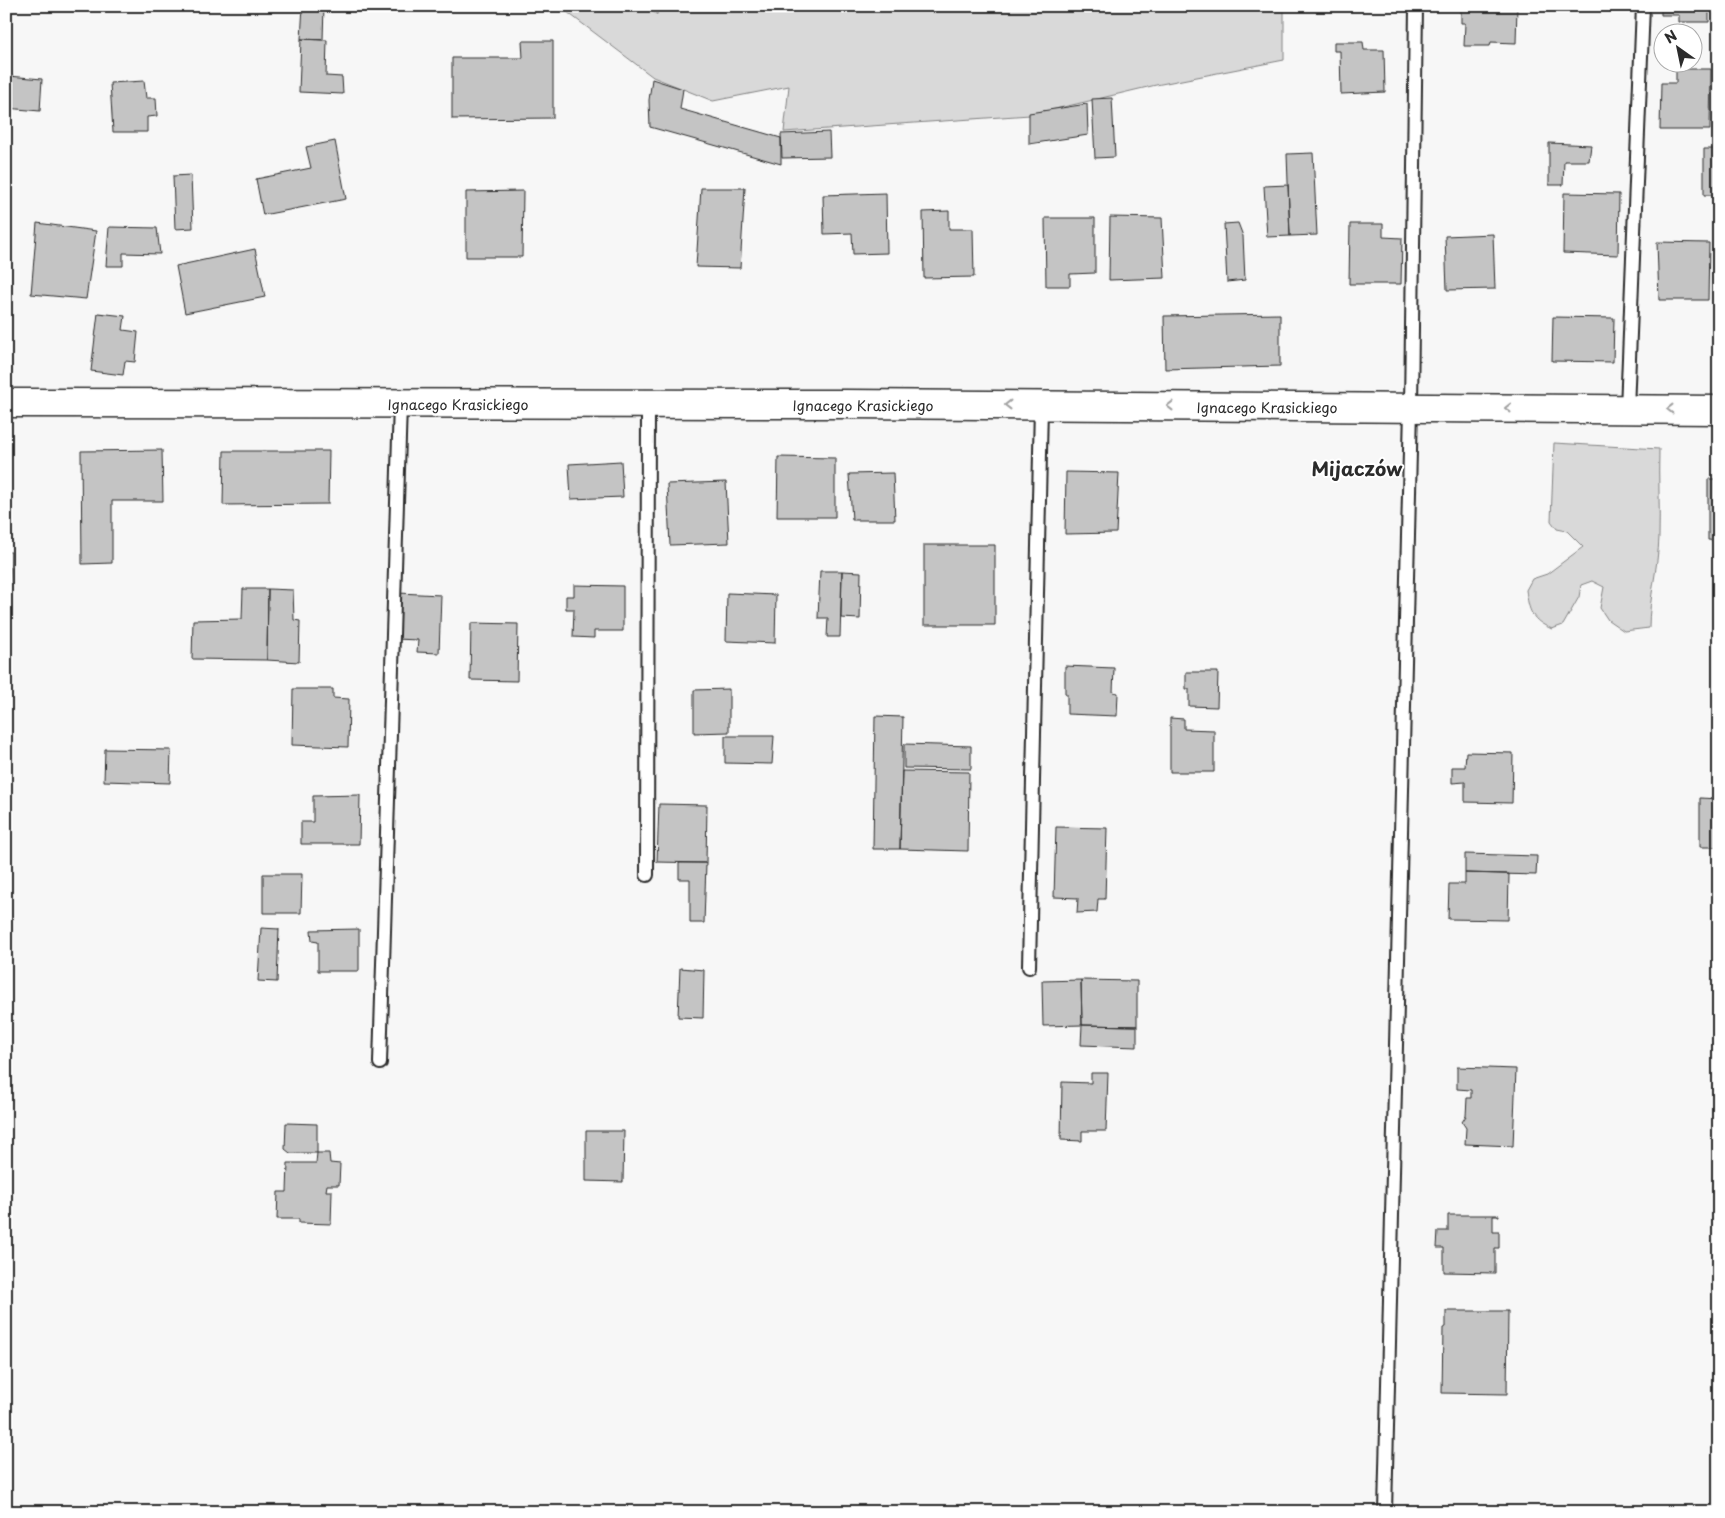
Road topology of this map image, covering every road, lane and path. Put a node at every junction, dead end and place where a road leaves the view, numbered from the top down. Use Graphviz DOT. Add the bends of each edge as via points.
graph roads {
  1 [pos="1416,6"];
  2 [pos="1643,6"];
  3 [pos="6,403"];
  4 [pos="400,404"];
  5 [pos="648,404"];
  6 [pos="1041,406"];
  7 [pos="1411,408"];
  8 [pos="1627,409"];
  9 [pos="1719,410"];
  10 [pos="647,875"];
  11 [pos="1029,967"];
  12 [pos="380,1063"];
  13 [pos="1385,1512"];
  1 -- 7 [label="lane"];
  2 -- 8 [label="lane"];
  3 -- 4 [label="street, Ignacego Krasickiego"];
  4 -- 5 [label="street, Ignacego Krasickiego"];
  4 -- 12 [label="lane"];
  6 -- 5 [label="street, Ignacego Krasickiego, one-way"];
  5 -- 10 [label="lane"];
  7 -- 6 [label="street, Ignacego Krasickiego, one-way"];
  6 -- 11 [label="lane"];
  8 -- 7 [label="street, Ignacego Krasickiego, one-way"];
  7 -- 13 [label="lane"];
  9 -- 8 [label="street, Ignacego Krasickiego, one-way"];
}
